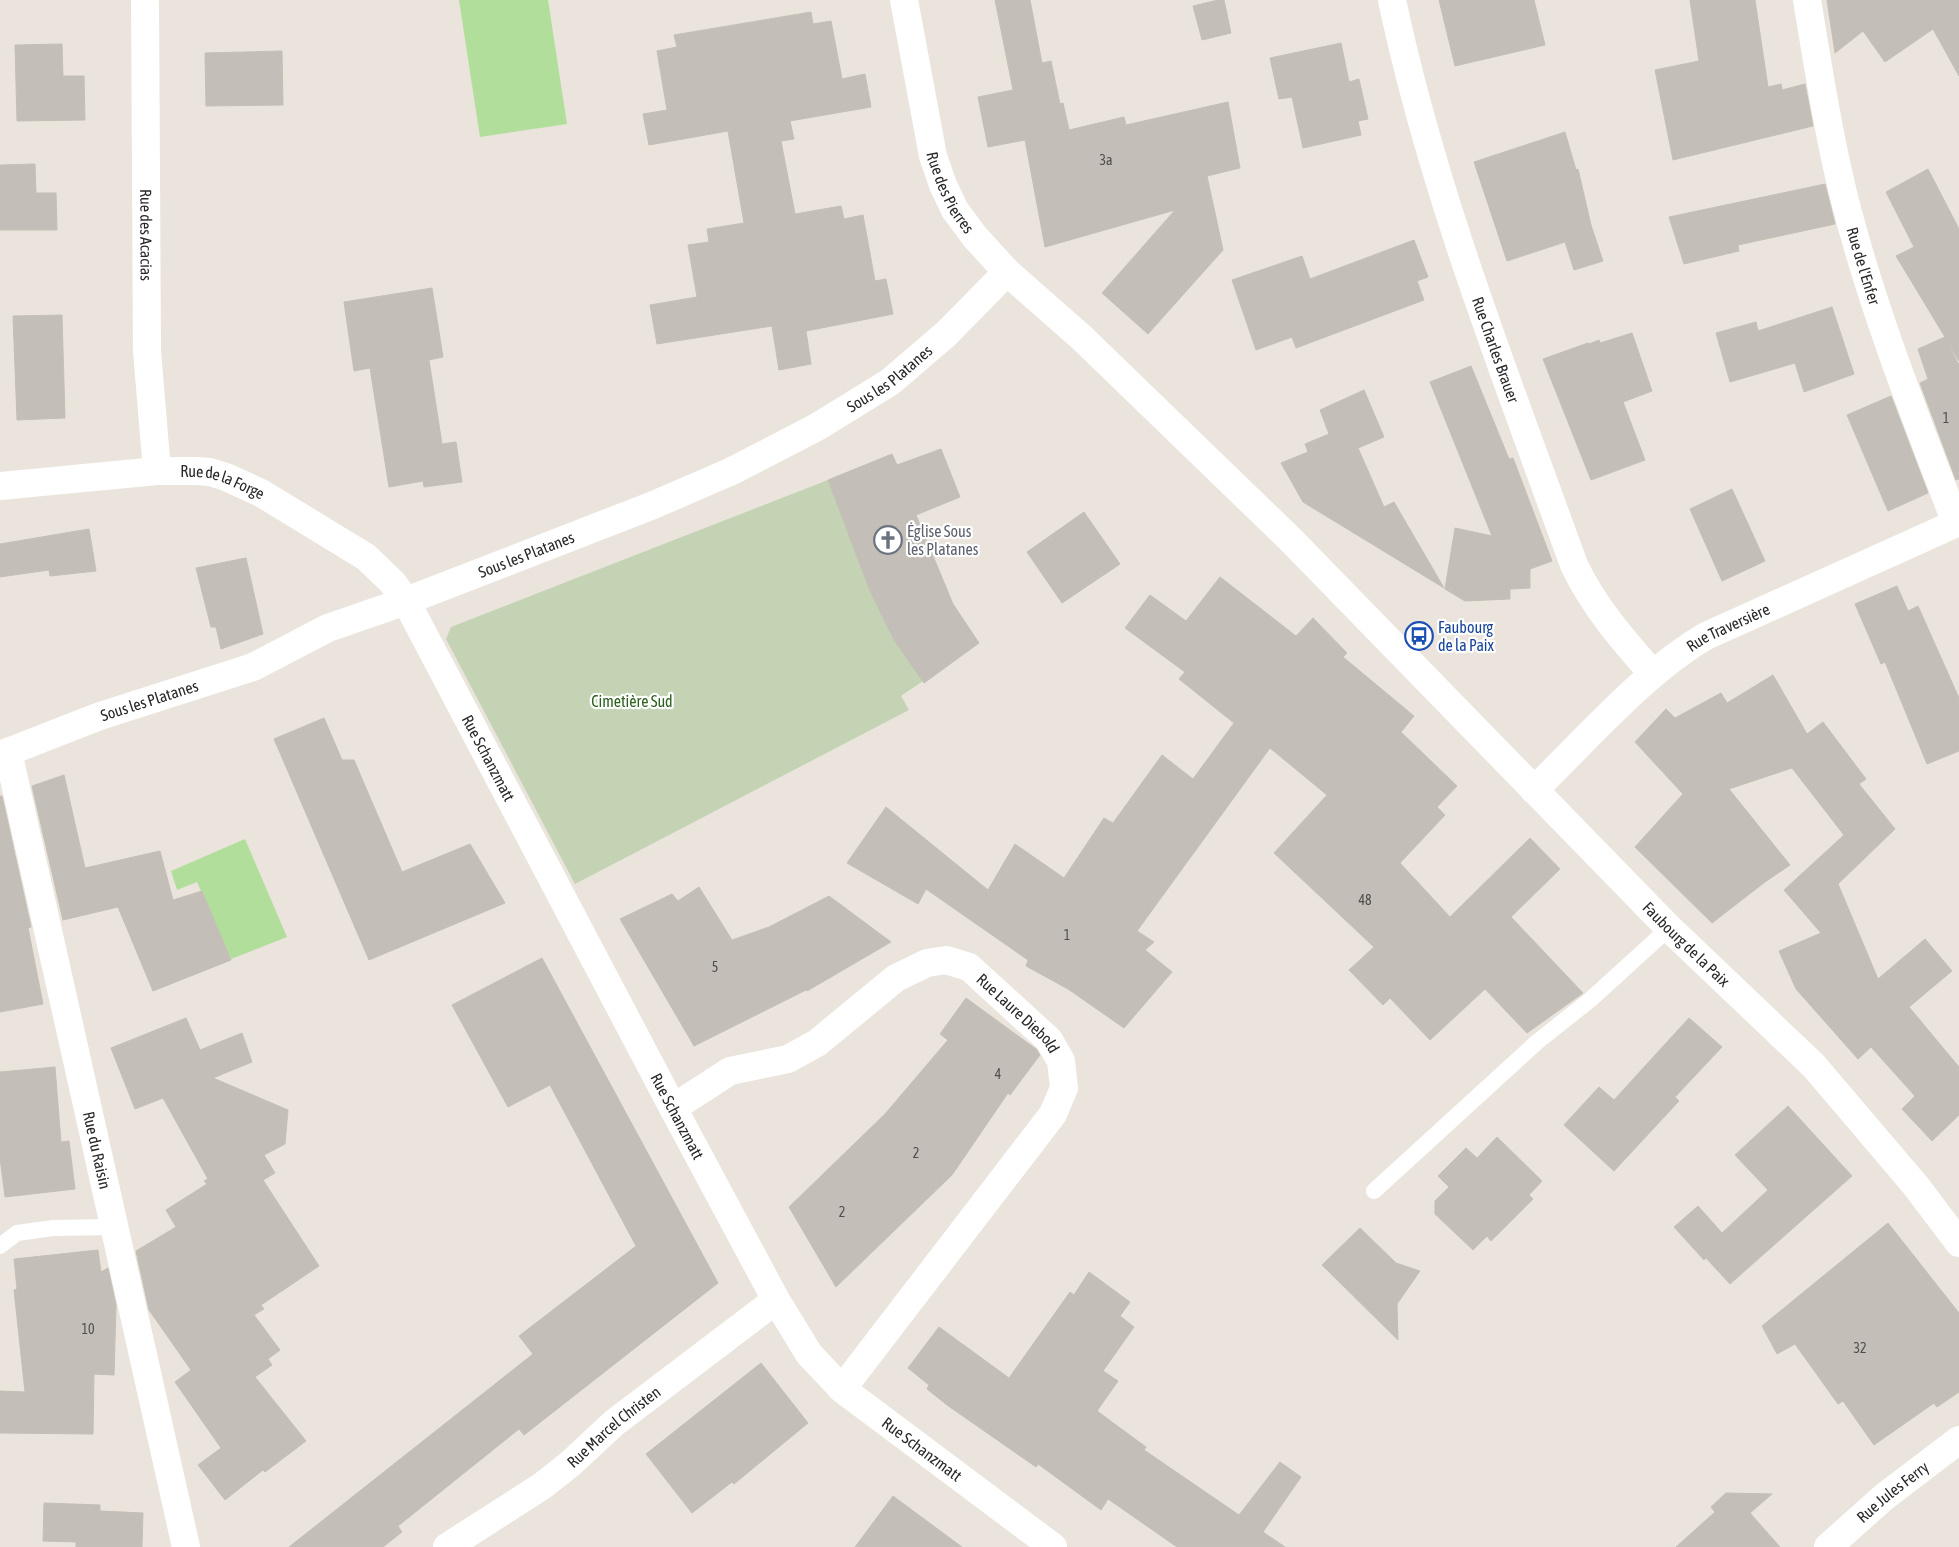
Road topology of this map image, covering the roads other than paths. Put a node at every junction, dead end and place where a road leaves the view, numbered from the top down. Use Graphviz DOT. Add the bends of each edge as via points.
graph roads {
  1 [pos="145,0"];
  2 [pos="904,0"];
  3 [pos="1392,0"];
  4 [pos="1807,0"];
  5 [pos="1007,272"];
  6 [pos="1081,337"];
  7 [pos="157,471"];
  8 [pos="0,486"];
  9 [pos="1958,522"];
  10 [pos="406,601"];
  11 [pos="1653,674"];
  12 [pos="4,754"];
  13 [pos="1534,790"];
  14 [pos="1669,928"];
  15 [pos="673,1108"];
  16 [pos="1374,1191"];
  17 [pos="114,1226"];
  18 [pos="1959,1244"];
  19 [pos="0,1246"];
  20 [pos="776,1300"];
  21 [pos="842,1389"];
  22 [pos="1959,1440"];
  23 [pos="1050,1546"];
  24 [pos="186,1547"];
  25 [pos="447,1547"];
  26 [pos="1828,1547"];
  1 -- 7 [label="street, Rue des Acacias" via="147,351"];
  2 -- 5 [label="street, Rue des Pierres" via="933,156 943,185 955,210"];
  3 -- 11 [label="street, Rue Charles Brauer" via="1408,73 1451,222 1574,565 1606,618"];
  4 -- 9 [label="street, Rue de l'Enfer" via="1834,153 1861,257 1888,340"];
  5 -- 6 [label="street, Rue des Pierres"];
  5 -- 10 [label="street, Sous les Platanes" via="921,358 860,402 817,427 695,488"];
  6 -- 13 [label="street, Faubourg de la Paix" via="1290,539"];
  7 -- 8 [label="street, Rue de la Forge"];
  7 -- 10 [label="street, Rue de la Forge" via="210,472 244,484 366,557 394,583"];
  9 -- 11 [label="street, Rue Traversière" via="1706,636"];
  10 -- 12 [label="street, Sous les Platanes" via="328,628 253,667 100,716"];
  10 -- 15 [label="street, Rue Schanzmatt"];
  11 -- 13 [label="street, Rue Traversière"];
  12 -- 17 [label="street, Rue du Raisin"];
  13 -- 14 [label="street, Faubourg de la Paix"];
  14 -- 16 [label="lane" via="1590,1000 1537,1042"];
  14 -- 18 [label="street, Faubourg de la Paix" via="1814,1066 1916,1186"];
  15 -- 20 [label="street, Rue Schanzmatt"];
  15 -- 21 [label="street, Rue Laure Diebold" via="730,1071 788,1059 817,1043 896,978 927,963 946,960 969,967 1049,1040 1060,1061 1064,1088 1053,1114"];
  17 -- 19 [label="lane" via="18,1233"];
  17 -- 24 [label="street, Rue du Raisin"];
  20 -- 21 [label="street, Rue Schanzmatt" via="810,1354"];
  20 -- 25 [label="street, Rue Marcel Christen" via="614,1423 542,1486"];
  21 -- 23 [label="street, Rue Schanzmatt"];
  22 -- 26 [label="street, Rue Jules Ferry" via="1884,1497"];
}
